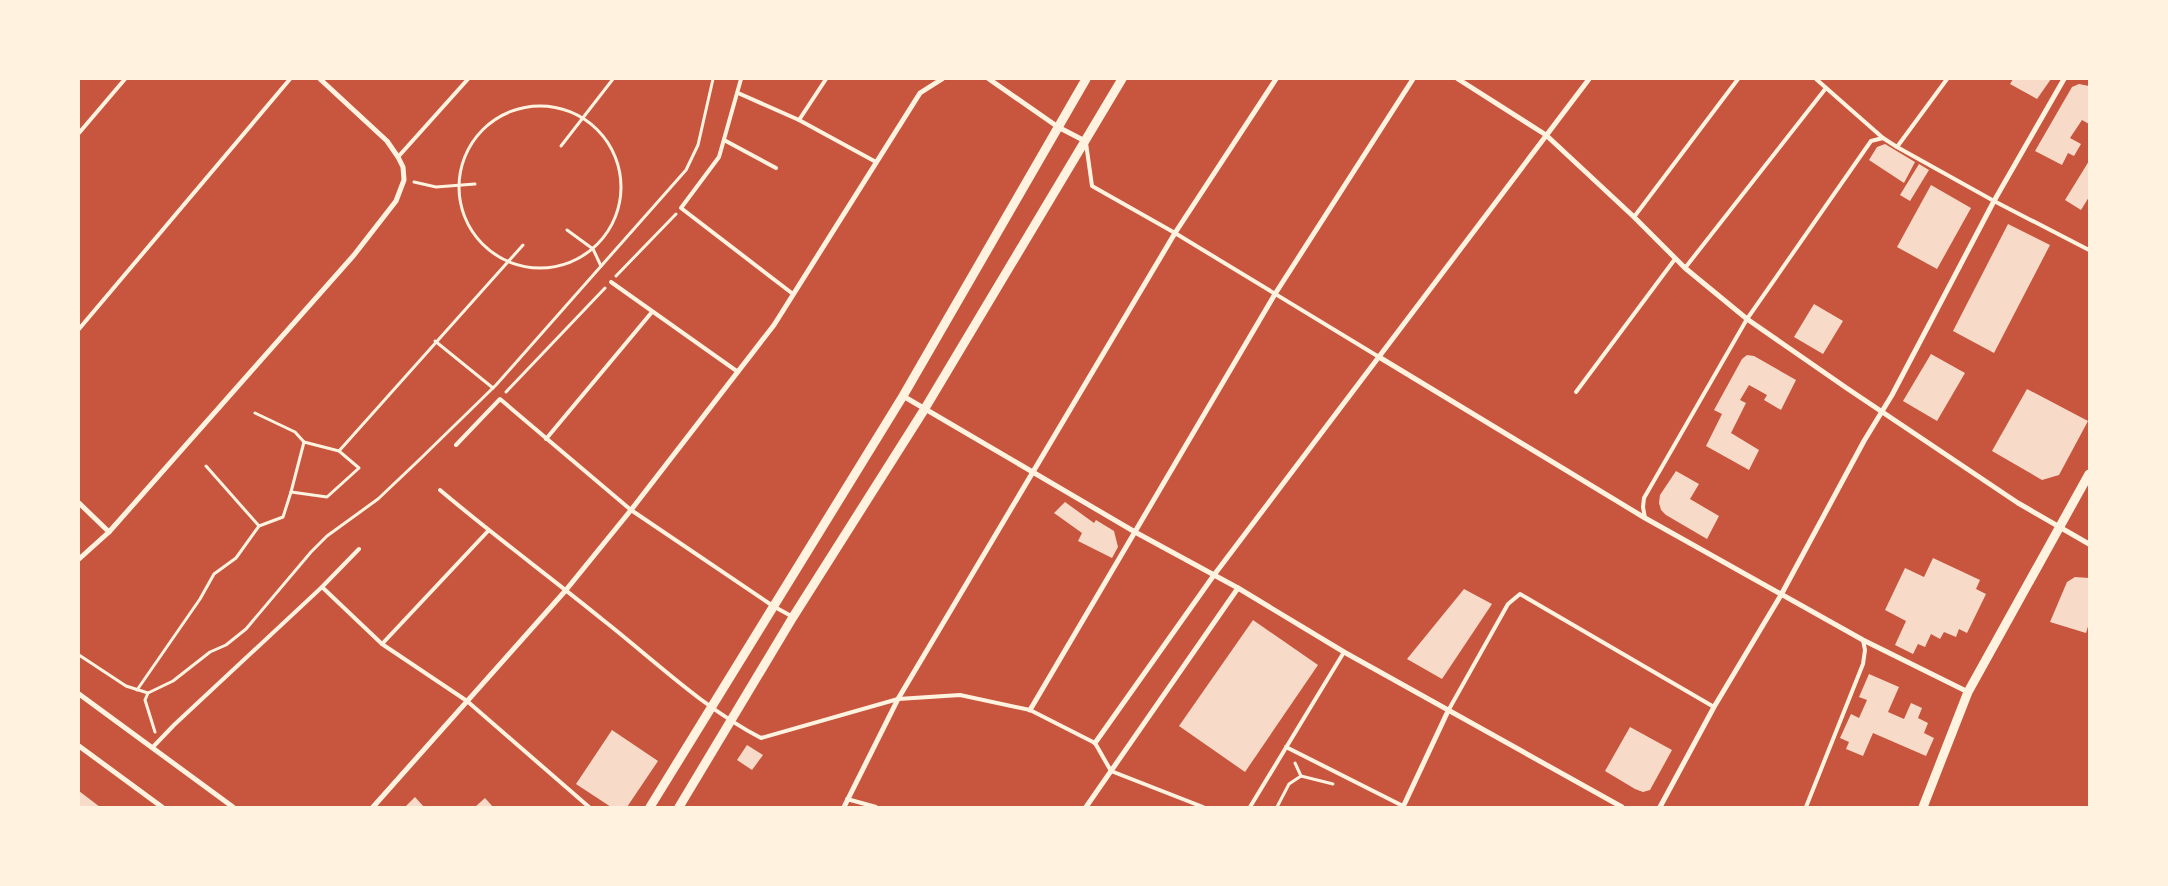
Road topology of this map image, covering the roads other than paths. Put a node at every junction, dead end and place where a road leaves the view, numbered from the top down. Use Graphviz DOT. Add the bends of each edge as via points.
graph roads {
  1 [pos="125,79"];
  2 [pos="290,79"];
  3 [pos="320,79"];
  4 [pos="468,79"];
  5 [pos="741,79"];
  6 [pos="826,79"];
  7 [pos="942,79"];
  8 [pos="989,79"];
  9 [pos="1086,79"];
  10 [pos="1122,79"];
  11 [pos="1276,79"];
  12 [pos="1413,79"];
  13 [pos="1458,79"];
  14 [pos="1589,79"];
  15 [pos="1738,79"];
  16 [pos="1816,79"];
  17 [pos="1947,79"];
  18 [pos="2064,79"];
  19 [pos="1826,88"];
  20 [pos="738,93"];
  21 [pos="799,120"];
  22 [pos="1058,126"];
  23 [pos="79,133"];
  24 [pos="1546,135"];
  25 [pos="1884,138"];
  26 [pos="724,140"];
  27 [pos="1086,141"];
  28 [pos="1897,147"];
  29 [pos="398,157"];
  30 [pos="876,162"];
  31 [pos="776,168"];
  32 [pos="1994,201"];
  33 [pos="1634,217"];
  34 [pos="1175,233"];
  35 [pos="2089,250"];
  36 [pos="1675,259"];
  37 [pos="1685,268"];
  38 [pos="611,282"];
  39 [pos="793,294"];
  40 [pos="1275,294"];
  41 [pos="652,312"];
  42 [pos="1747,319"];
  43 [pos="79,329"];
  44 [pos="1379,357"];
  45 [pos="738,372"];
  46 [pos="1576,392"];
  47 [pos="903,396"];
  48 [pos="924,410"];
  49 [pos="1882,412"];
  50 [pos="546,438"];
  51 [pos="456,445"];
  52 [pos="1033,473"];
  53 [pos="2089,474"];
  54 [pos="440,490"];
  55 [pos="79,503"];
  56 [pos="631,510"];
  57 [pos="1645,518"];
  58 [pos="2059,528"];
  59 [pos="488,531"];
  60 [pos="109,532"];
  61 [pos="1135,532"];
  62 [pos="2089,544"];
  63 [pos="359,548"];
  64 [pos="79,559"];
  65 [pos="1214,575"];
  66 [pos="322,587"];
  67 [pos="1238,588"];
  68 [pos="566,590"];
  69 [pos="1781,595"];
  70 [pos="773,606"];
  71 [pos="793,617"];
  72 [pos="1863,640"];
  73 [pos="382,644"];
  74 [pos="1344,652"];
  75 [pos="1968,692"];
  76 [pos="79,694"];
  77 [pos="898,699"];
  78 [pos="466,701"];
  79 [pos="711,706"];
  80 [pos="1714,707"];
  81 [pos="1030,710"];
  82 [pos="1448,711"];
  83 [pos="732,720"];
  84 [pos="1095,743"];
  85 [pos="79,746"];
  86 [pos="1286,747"];
  87 [pos="152,748"];
  88 [pos="1111,770"];
  89 [pos="848,799"];
  90 [pos="162,807"];
  91 [pos="233,807"];
  92 [pos="373,807"];
  93 [pos="589,807"];
  94 [pos="650,807"];
  95 [pos="679,807"];
  96 [pos="844,807"];
  97 [pos="876,807"];
  98 [pos="1086,807"];
  99 [pos="1203,807"];
  100 [pos="1250,807"];
  101 [pos="1403,807"];
  102 [pos="1622,807"];
  103 [pos="1660,807"];
  104 [pos="1806,807"];
  105 [pos="1922,807"];
  1 -- 23 [label="lane"];
  2 -- 43 [label="lane"];
  3 -- 29 [label="street" via="387,141"];
  4 -- 29 [label="lane"];
  5 -- 20 [label="lane"];
  6 -- 21 [label="lane"];
  7 -- 30 [label="street" via="920,93"];
  8 -- 22 [label="street"];
  9 -- 22 [label="street"];
  10 -- 27 [label="street"];
  11 -- 34 [label="street"];
  12 -- 40 [label="street"];
  13 -- 24 [label="street"];
  14 -- 24 [label="street"];
  15 -- 33 [label="lane"];
  16 -- 19 [label="lane"];
  17 -- 28 [label="lane"];
  18 -- 32 [label="street"];
  19 -- 25 [label="lane"];
  19 -- 37 [label="lane"];
  20 -- 21 [label="lane"];
  20 -- 26 [label="lane"];
  21 -- 30 [label="lane"];
  22 -- 27 [label="street"];
  22 -- 47 [label="street"];
  24 -- 33 [label="street"];
  24 -- 44 [label="street"];
  25 -- 28 [label="lane"];
  25 -- 42 [label="lane" via="1871,141"];
  26 -- 31 [label="lane"];
  26 -- 39 [label="lane" via="719,157 681,208"];
  27 -- 34 [label="lane" via="1092,186"];
  27 -- 48 [label="street"];
  28 -- 32 [label="lane"];
  29 -- 60 [label="street" via="404,180 396,201 354,255"];
  30 -- 39 [label="street"];
  32 -- 35 [label="lane"];
  32 -- 49 [label="street"];
  33 -- 36 [label="street"];
  34 -- 40 [label="lane"];
  34 -- 52 [label="street"];
  36 -- 37 [label="street"];
  36 -- 46 [label="lane"];
  37 -- 42 [label="street"];
  38 -- 41 [label="lane"];
  39 -- 45 [label="street"];
  40 -- 44 [label="lane"];
  40 -- 61 [label="street"];
  41 -- 45 [label="lane"];
  41 -- 50 [label="lane"];
  42 -- 49 [label="street"];
  42 -- 57 [label="lane" via="1644,498"];
  44 -- 57 [label="street"];
  44 -- 65 [label="street"];
  45 -- 56 [label="street"];
  47 -- 48 [label="street"];
  47 -- 70 [label="street"];
  48 -- 52 [label="street"];
  48 -- 71 [label="street"];
  49 -- 58 [label="street"];
  49 -- 69 [label="street"];
  50 -- 51 [label="lane" via="500,399"];
  50 -- 56 [label="lane"];
  52 -- 61 [label="street"];
  52 -- 77 [label="street"];
  53 -- 58 [label="street"];
  54 -- 59 [label="lane"];
  55 -- 60 [label="street"];
  56 -- 68 [label="street"];
  56 -- 70 [label="lane"];
  57 -- 69 [label="street"];
  58 -- 62 [label="street"];
  58 -- 75 [label="street"];
  59 -- 68 [label="lane"];
  59 -- 73 [label="lane"];
  60 -- 64 [label="street"];
  61 -- 65 [label="street"];
  61 -- 81 [label="street"];
  63 -- 66 [label="lane"];
  65 -- 67 [label="street"];
  65 -- 84 [label="street"];
  66 -- 73 [label="lane"];
  66 -- 87 [label="lane"];
  67 -- 74 [label="street"];
  67 -- 88 [label="street"];
  68 -- 78 [label="street"];
  68 -- 79 [label="lane"];
  69 -- 72 [label="street"];
  69 -- 80 [label="street"];
  70 -- 71 [label="lane"];
  70 -- 79 [label="street"];
  71 -- 83 [label="street"];
  72 -- 75 [label="street"];
  72 -- 104 [label="lane" via="1866,650 1863,664"];
  73 -- 78 [label="lane"];
  74 -- 82 [label="street"];
  74 -- 86 [label="lane"];
  75 -- 105 [label="street"];
  76 -- 87 [label="street"];
  77 -- 81 [label="lane" via="960,695"];
  77 -- 83 [label="lane" via="761,738"];
  77 -- 89 [label="street"];
  78 -- 92 [label="street"];
  78 -- 93 [label="lane"];
  79 -- 83 [label="lane"];
  79 -- 94 [label="street"];
  80 -- 82 [label="lane" via="1520,594 1508,604"];
  80 -- 103 [label="street"];
  81 -- 84 [label="lane"];
  82 -- 101 [label="street"];
  82 -- 102 [label="street"];
  83 -- 95 [label="street"];
  84 -- 88 [label="lane"];
  85 -- 90 [label="street"];
  86 -- 100 [label="lane"];
  86 -- 101 [label="lane"];
  87 -- 91 [label="street"];
  88 -- 98 [label="street"];
  88 -- 99 [label="lane"];
  89 -- 96 [label="street"];
  89 -- 97 [label="lane"];
}
